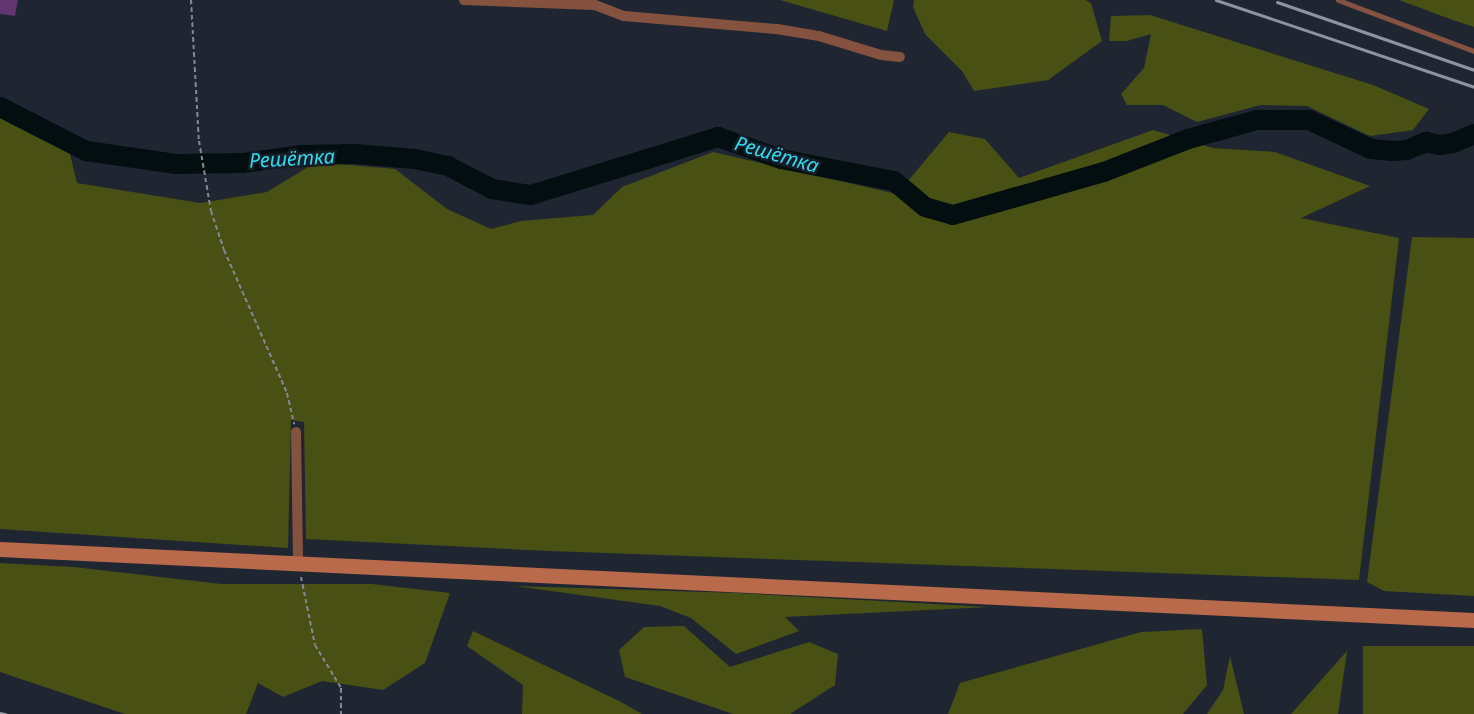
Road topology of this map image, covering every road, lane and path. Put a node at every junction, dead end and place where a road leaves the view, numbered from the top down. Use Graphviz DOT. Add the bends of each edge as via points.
graph roads {
  1 [pos="191,0"];
  2 [pos="464,0"];
  3 [pos="1338,0"];
  4 [pos="1474,51"];
  5 [pos="900,57"];
  6 [pos="296,432"];
  7 [pos="0,549"];
  8 [pos="298,565"];
  9 [pos="1474,620"];
  10 [pos="341,714"];
  1 -- 6 [label="path" via="199,141 211,211 224,250 287,393"];
  2 -- 5 [label="street" via="595,5 624,16 819,36 881,56"];
  3 -- 4 [label="lane"];
  6 -- 8 [label="street"];
  7 -- 8 [label="street"];
  8 -- 9 [label="street"];
  8 -- 10 [label="path" via="315,645 341,688"];
}
